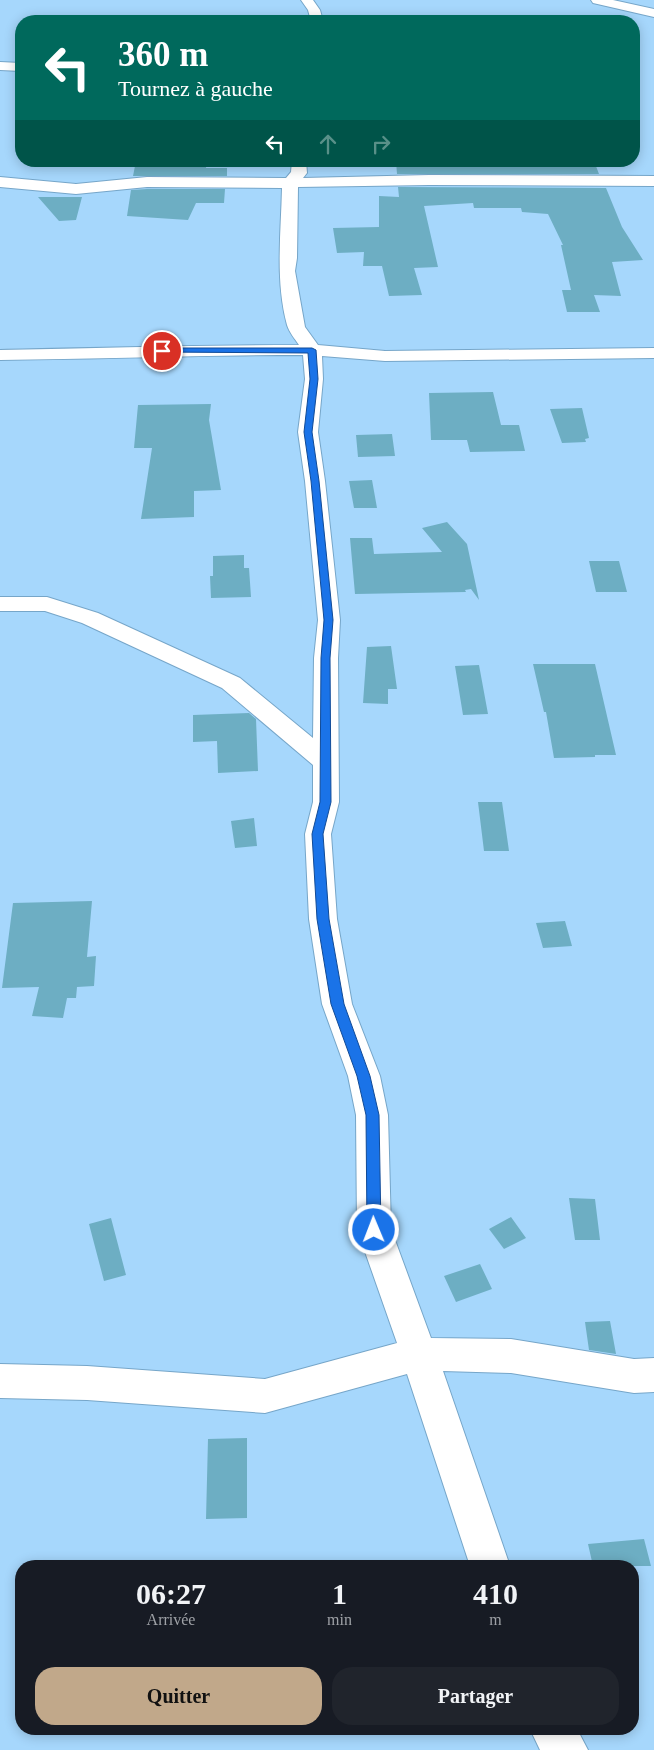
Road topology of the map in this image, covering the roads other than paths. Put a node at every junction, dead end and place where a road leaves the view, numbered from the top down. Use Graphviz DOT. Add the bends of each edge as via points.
graph roads {
  1 [pos="307,0"];
  2 [pos="597,0"];
  3 [pos="654,14"];
  4 [pos="315,15"];
  5 [pos="0,66"];
  6 [pos="15,67"];
  7 [pos="299,167"];
  8 [pos="654,181"];
  9 [pos="0,182"];
  10 [pos="290,183"];
  11 [pos="312,350"];
  12 [pos="654,352"];
  13 [pos="0,354"];
  14 [pos="0,604"];
  15 [pos="326,762"];
  16 [pos="419,1354"];
  17 [pos="654,1375"];
  18 [pos="0,1381"];
  19 [pos="488,1560"];
  20 [pos="556,1735"];
  21 [pos="566,1750"];
  1 -- 4 [label="street"];
  2 -- 3 [label="street"];
  5 -- 6 [label="street"];
  7 -- 10 [label="street" via="299,173"];
  8 -- 10 [label="street"];
  9 -- 10 [label="street" via="76,189 147,182"];
  10 -- 11 [label="street" via="287,271 296,327"];
  11 -- 12 [label="street" via="385,356"];
  11 -- 13 [label="street"];
  11 -- 15 [label="street" via="314,379 308,432 329,620"];
  14 -- 15 [label="street" via="47,604 90,618 231,683"];
  15 -- 16 [label="street" via="326,802 318,834 323,919 338,1004 364,1076 372,1115 374,1230"];
  16 -- 17 [label="street" via="511,1356 634,1376"];
  16 -- 18 [label="street" via="265,1396 87,1382"];
  16 -- 19 [label="street"];
  20 -- 21 [label="street"];
}
